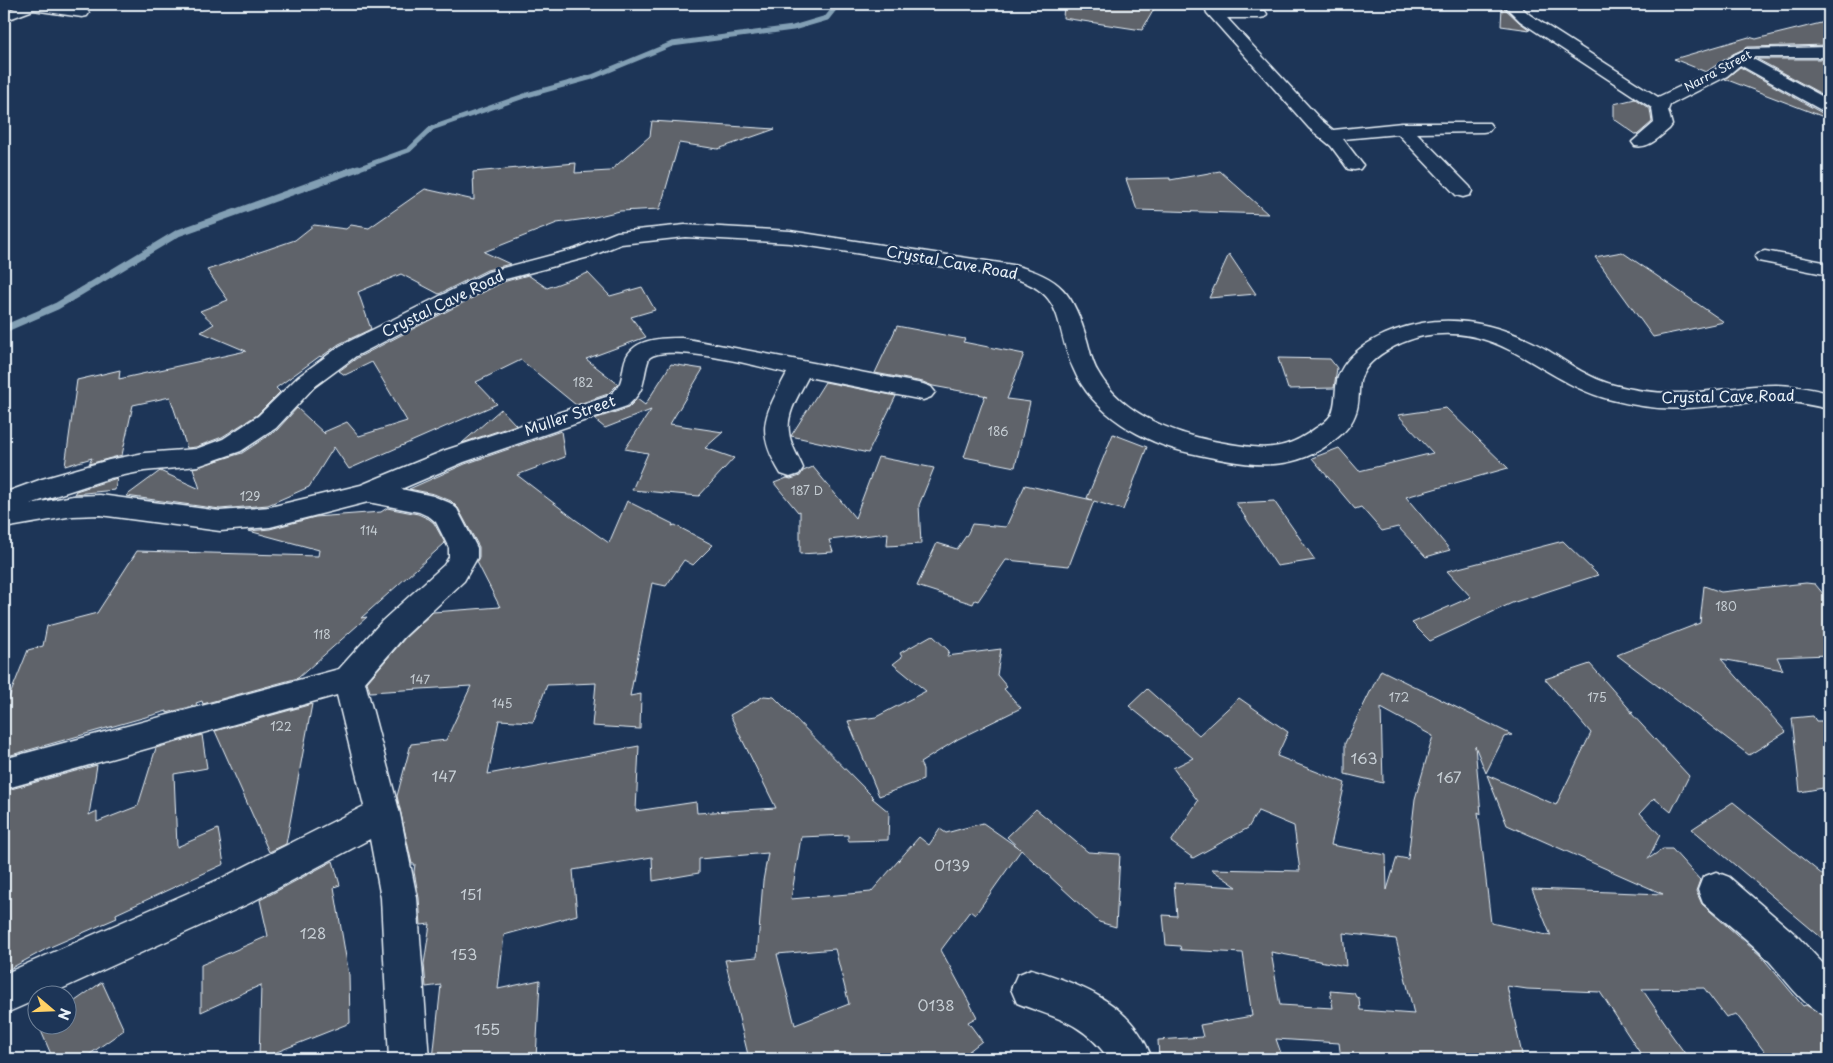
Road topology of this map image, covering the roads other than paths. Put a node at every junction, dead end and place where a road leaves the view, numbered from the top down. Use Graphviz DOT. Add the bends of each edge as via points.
graph roads {
  1 [pos="1510,4"];
  2 [pos="34,5"];
  3 [pos="1214,9"];
  4 [pos="82,13"];
  5 [pos="1260,14"];
  6 [pos="4,18"];
  7 [pos="1829,52"];
  8 [pos="1740,58"];
  9 [pos="1660,106"];
  10 [pos="1829,106"];
  11 [pos="1484,126"];
  12 [pos="1402,128"];
  13 [pos="1331,135"];
  14 [pos="1641,142"];
  15 [pos="1354,165"];
  16 [pos="1463,191"];
  17 [pos="1765,257"];
  18 [pos="1829,269"];
  19 [pos="800,369"];
  20 [pos="923,392"];
  21 [pos="1829,401"];
  22 [pos="790,468"];
  23 [pos="368,493"];
  24 [pos="4,503"];
  25 [pos="4,518"];
  26 [pos="348,679"];
  27 [pos="4,774"];
  28 [pos="383,814"];
  29 [pos="1716,890"];
  30 [pos="1032,989"];
  31 [pos="4,994"];
  32 [pos="1829,997"];
  33 [pos="409,1059"];
  34 [pos="1132,1059"];
  1 -- 9 [label="street" via="1525,18"];
  2 -- 4 [label="street"];
  2 -- 6 [label="street"];
  3 -- 5 [label="street"];
  3 -- 13 [label="street" via="1315,124"];
  7 -- 8 [label="street, Narra Street" via="1761,50"];
  8 -- 9 [label="street, Narra Street" via="1721,73 1670,97"];
  8 -- 10 [label="street"];
  9 -- 14 [label="street" via="1663,125"];
  11 -- 12 [label="street"];
  12 -- 13 [label="street"];
  12 -- 16 [label="street"];
  13 -- 15 [label="street"];
  17 -- 18 [label="street"];
  19 -- 20 [label="street, Muller Street"];
  19 -- 22 [label="street" via="782,406 776,430"];
  19 -- 23 [label="street, Muller Street" via="682,345 663,344 645,349 635,360 631,389 618,401 455,456"];
  21 -- 24 [label="street, Crystal Cave Road" via="1776,393 1670,401 1634,396 1578,381 1510,340 1467,329 1435,328 1384,343 1359,363 1348,381 1348,403 1339,423 1312,445 1282,456 1257,458 1185,443 1145,428 1107,400 1086,372 1067,312 1048,285 1032,278 1013,271 790,237 665,232 617,238 478,284 348,351 306,382 267,422 250,435 216,452 109,470"];
  23 -- 25 [label="street, Muller Street" via="270,517 228,520 193,519 100,505 73,506"];
  23 -- 26 [label="street" via="440,510 455,532 463,558 454,573 393,628"];
  26 -- 27 [label="street"];
  26 -- 28 [label="street"];
  28 -- 31 [label="street" via="235,891"];
  28 -- 33 [label="street" via="399,898"];
  29 -- 32 [label="street" via="1783,948"];
  30 -- 34 [label="street" via="1064,998 1091,1012 1121,1039"];
}
